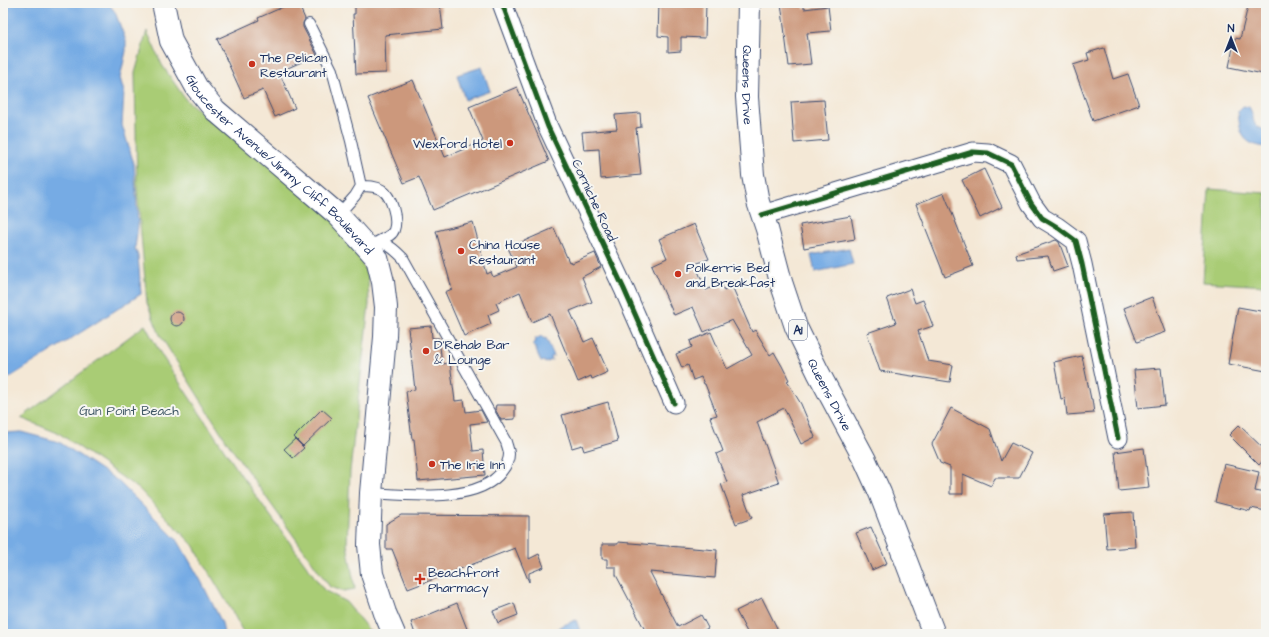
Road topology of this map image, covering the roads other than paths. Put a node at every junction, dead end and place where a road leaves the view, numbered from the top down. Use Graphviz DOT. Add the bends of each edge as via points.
graph roads {
  1 [pos="163,3"];
  2 [pos="502,3"];
  3 [pos="749,3"];
  4 [pos="309,24"];
  5 [pos="361,186"];
  6 [pos="762,214"];
  7 [pos="338,215"];
  8 [pos="372,242"];
  9 [pos="674,403"];
  10 [pos="1118,438"];
  11 [pos="371,493"];
  12 [pos="394,634"];
  13 [pos="934,634"];
  1 -- 7 [label="main road, Gloucester Avenue/Jimmy Cliff Boulevard" via="172,41 201,94 231,125"];
  2 -- 9 [label="street, Corniche Road" via="548,127"];
  3 -- 6 [label="main road, Queens Drive / A1" via="746,97 753,175"];
  4 -- 5 [label="lane" via="332,70"];
  5 -- 7 [label="lane"];
  5 -- 8 [label="lane" via="375,186 383,190 393,204 394,230 390,235"];
  6 -- 10 [label="street" via="973,152 988,153 1011,164 1031,203 1042,218 1076,241"];
  6 -- 13 [label="main road, Queens Drive / A1" via="796,327 880,493"];
  7 -- 8 [label="main road, Gloucester Avenue/Jimmy Cliff Boulevard"];
  8 -- 11 [label="main road, Gloucester Avenue/Jimmy Cliff Boulevard" via="384,282 386,307"];
  8 -- 11 [label="lane" via="392,246 403,258 506,442 509,454 504,468 492,481 464,492 436,496"];
  11 -- 12 [label="main road, Gloucester Avenue/Jimmy Cliff Boulevard" via="369,545 372,574 384,613"];
}
